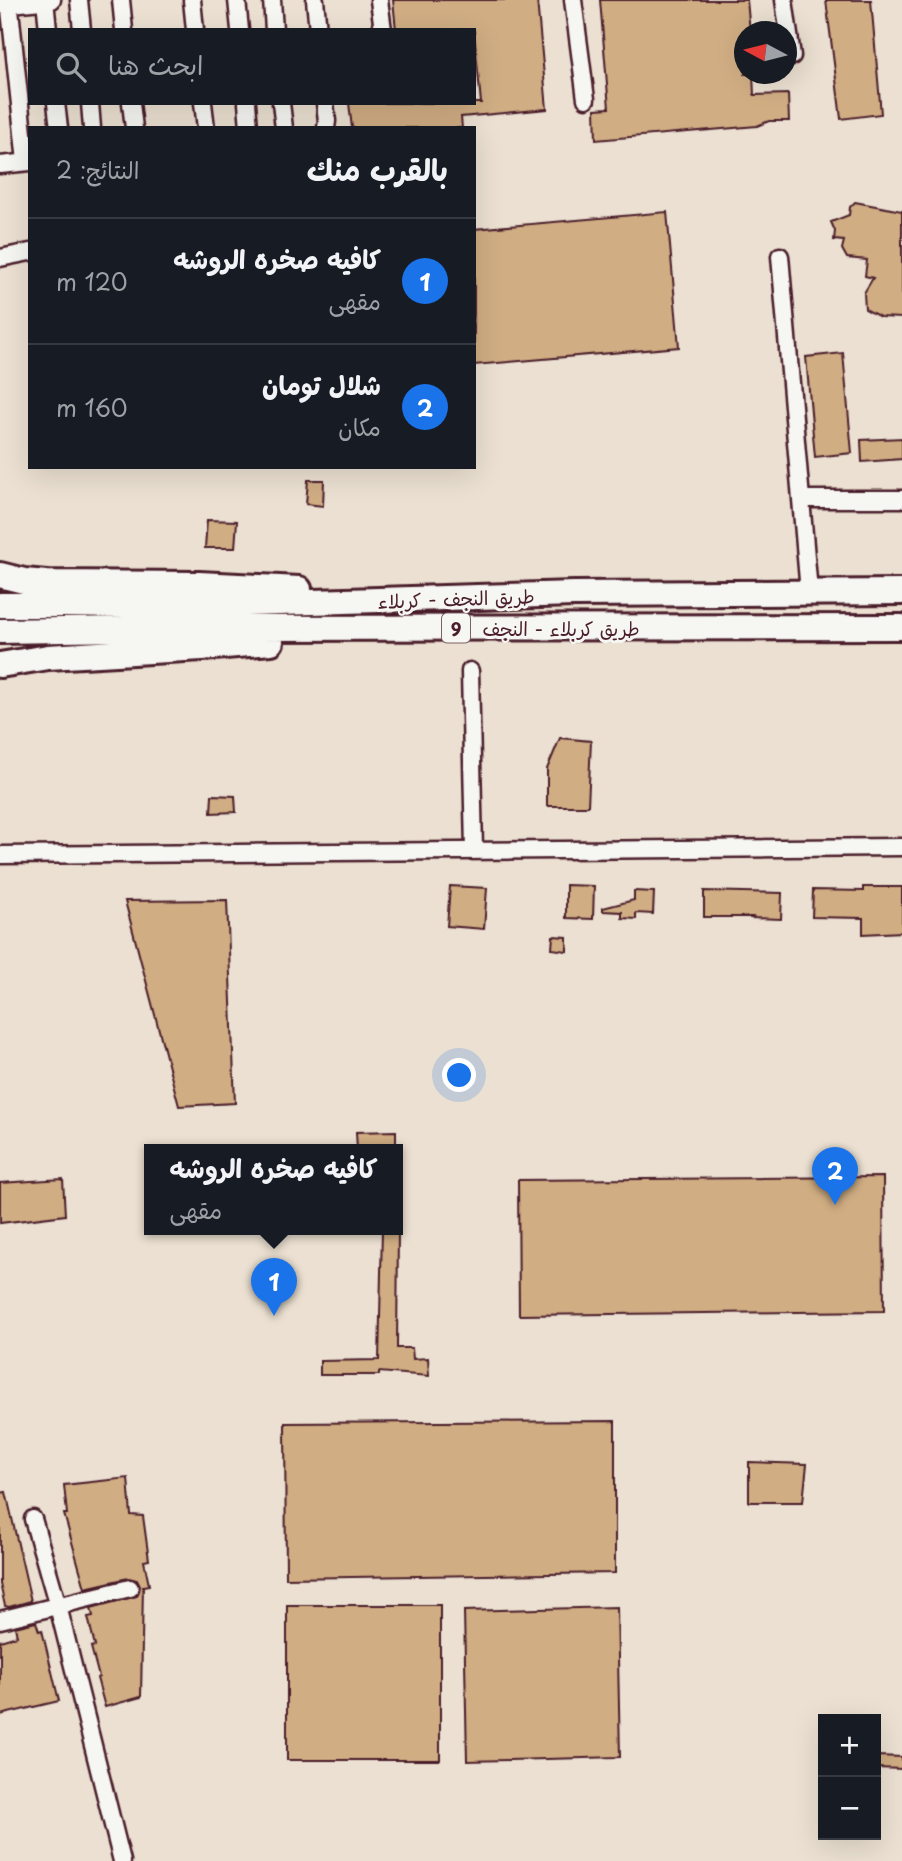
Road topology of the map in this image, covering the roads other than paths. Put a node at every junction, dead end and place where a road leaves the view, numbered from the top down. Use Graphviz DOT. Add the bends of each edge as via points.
graph roads {
  1 [pos="45,0"];
  2 [pos="52,0"];
  3 [pos="79,0"];
  4 [pos="121,0"];
  5 [pos="192,0"];
  6 [pos="237,0"];
  7 [pos="272,0"];
  8 [pos="315,0"];
  9 [pos="379,0"];
  10 [pos="573,0"];
  11 [pos="784,0"];
  12 [pos="6,3"];
  13 [pos="787,21"];
  14 [pos="48,28"];
  15 [pos="82,28"];
  16 [pos="124,28"];
  17 [pos="195,28"];
  18 [pos="240,28"];
  19 [pos="274,28"];
  20 [pos="318,28"];
  21 [pos="383,28"];
  22 [pos="586,99"];
  23 [pos="56,105"];
  24 [pos="90,105"];
  25 [pos="131,105"];
  26 [pos="203,105"];
  27 [pos="247,105"];
  28 [pos="281,105"];
  29 [pos="326,105"];
  30 [pos="59,126"];
  31 [pos="92,126"];
  32 [pos="134,126"];
  33 [pos="206,126"];
  34 [pos="249,126"];
  35 [pos="284,126"];
  36 [pos="326,126"];
  37 [pos="28,162"];
  38 [pos="0,165"];
  39 [pos="28,252"];
  40 [pos="780,256"];
  41 [pos="0,258"];
  42 [pos="801,499"];
  43 [pos="902,499"];
  44 [pos="0,575"];
  45 [pos="809,592"];
  46 [pos="902,592"];
  47 [pos="415,599"];
  48 [pos="5,605"];
  49 [pos="902,627"];
  50 [pos="414,628"];
  51 [pos="869,628"];
  52 [pos="5,631"];
  53 [pos="902,634"];
  54 [pos="0,665"];
  55 [pos="470,671"];
  56 [pos="902,847"];
  57 [pos="474,850"];
  58 [pos="0,855"];
  59 [pos="33,1519"];
  60 [pos="130,1588"];
  61 [pos="58,1606"];
  62 [pos="0,1620"];
  63 [pos="122,1861"];
  1 -- 2 [label="street"];
  1 -- 12 [label="street"];
  1 -- 14 [label="street"];
  3 -- 15 [label="street"];
  4 -- 16 [label="street"];
  5 -- 17 [label="street"];
  6 -- 18 [label="street"];
  7 -- 19 [label="street"];
  8 -- 20 [label="street"];
  9 -- 21 [label="street"];
  10 -- 22 [label="street"];
  11 -- 13 [label="street"];
  12 -- 37 [label="street"];
  23 -- 30 [label="street"];
  24 -- 31 [label="street"];
  25 -- 32 [label="street"];
  26 -- 33 [label="street"];
  27 -- 34 [label="street"];
  28 -- 35 [label="street"];
  29 -- 36 [label="street"];
  37 -- 38 [label="street"];
  39 -- 41 [label="street"];
  40 -- 42 [label="street"];
  42 -- 43 [label="street"];
  42 -- 45 [label="street"];
  44 -- 47 [label="highway" via="46,583 267,586"];
  45 -- 46 [label="highway, طريق النجف - کربلاء / 9"];
  45 -- 47 [label="highway, طريق النجف - کربلاء / 9"];
  47 -- 48 [label="highway, طريق النجف - کربلاء / 9"];
  49 -- 51 [label="highway, طريق کربلاء - النجف / 9"];
  50 -- 51 [label="highway, طريق کربلاء - النجف / 9"];
  50 -- 52 [label="highway, طريق کربلاء - النجف / 9"];
  50 -- 54 [label="highway" via="48,657"];
  51 -- 53 [label="street"];
  55 -- 57 [label="street"];
  56 -- 57 [label="street"];
  57 -- 58 [label="street"];
  59 -- 61 [label="street"];
  60 -- 61 [label="street"];
  61 -- 62 [label="street"];
  61 -- 63 [label="street"];
}
